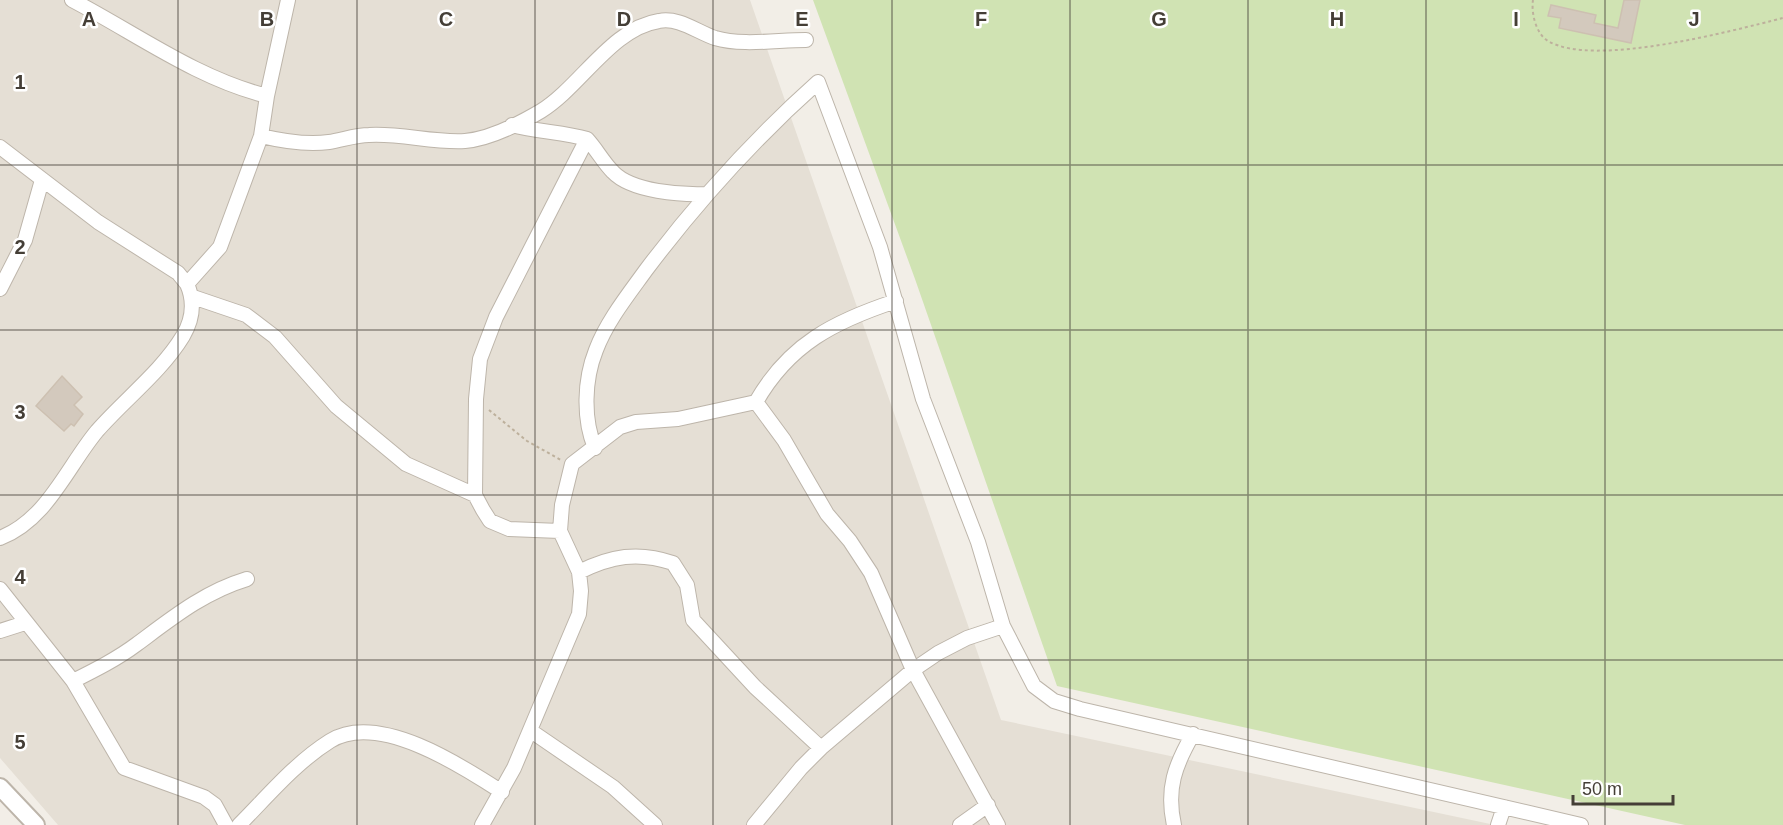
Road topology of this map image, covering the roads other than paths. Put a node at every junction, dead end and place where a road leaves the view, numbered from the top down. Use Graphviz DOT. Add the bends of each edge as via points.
graph roads {
  1 [pos="72,0"];
  2 [pos="288,0"];
  3 [pos="806,39"];
  4 [pos="267,96"];
  5 [pos="512,125"];
  6 [pos="261,136"];
  7 [pos="587,139"];
  8 [pos="0,147"];
  9 [pos="42,180"];
  10 [pos="708,194"];
  11 [pos="187,284"];
  12 [pos="0,289"];
  13 [pos="193,297"];
  14 [pos="896,301"];
  15 [pos="756,402"];
  16 [pos="595,448"];
  17 [pos="475,495"];
  18 [pos="560,531"];
  19 [pos="0,538"];
  20 [pos="579,572"];
  21 [pos="247,579"];
  22 [pos="0,589"];
  23 [pos="25,623"];
  24 [pos="1003,626"];
  25 [pos="0,631"];
  26 [pos="913,670"];
  27 [pos="73,681"];
  28 [pos="531,731"];
  29 [pos="1193,734"];
  30 [pos="821,748"];
  31 [pos="0,787"];
  32 [pos="502,792"];
  33 [pos="988,805"];
  34 [pos="1504,807"];
  35 [pos="36,825"];
  36 [pos="226,825"];
  37 [pos="238,825"];
  38 [pos="482,825"];
  39 [pos="655,825"];
  40 [pos="754,825"];
  41 [pos="960,825"];
  42 [pos="998,825"];
  43 [pos="1174,825"];
  44 [pos="1498,825"];
  45 [pos="1581,825"];
  1 -- 4 [label="street" via="196,71"];
  2 -- 4 [label="street"];
  3 -- 5 [label="street" via="714,38 686,24 660,20 638,27 620,39 541,111"];
  4 -- 6 [label="street"];
  5 -- 6 [label="street" via="462,141 368,135 325,142"];
  5 -- 7 [label="street"];
  6 -- 11 [label="street" via="220,247"];
  7 -- 10 [label="street" via="615,174 631,183 685,195"];
  7 -- 17 [label="street" via="496,317 480,359"];
  8 -- 9 [label="street"];
  9 -- 11 [label="street" via="98,222 178,273"];
  9 -- 12 [label="street" via="25,240"];
  10 -- 14 [label="street" via="763,132 818,82 880,247"];
  10 -- 16 [label="street" via="681,224 603,332 595,352 587,398 587,429"];
  11 -- 13 [label="street"];
  13 -- 17 [label="street" via="246,315 275,337 336,406 406,464"];
  13 -- 19 [label="street" via="191,317 172,350 95,434 65,479 34,515"];
  14 -- 15 [label="street" via="828,328 796,350 778,368"];
  14 -- 24 [label="street" via="922,399 978,542"];
  15 -- 16 [label="street" via="636,422 620,427"];
  15 -- 26 [label="street" via="784,440 827,514 871,573"];
  16 -- 18 [label="street" via="572,464"];
  17 -- 18 [label="street" via="490,521 509,529"];
  18 -- 20 [label="street"];
  20 -- 28 [label="street" via="579,614"];
  20 -- 30 [label="street" via="620,556 639,555 673,563 687,585 693,620 755,687"];
  21 -- 27 [label="street" via="187,607 116,659"];
  22 -- 23 [label="street"];
  23 -- 25 [label="street"];
  23 -- 27 [label="street"];
  24 -- 26 [label="street" via="938,653"];
  24 -- 29 [label="street" via="1034,686 1054,701"];
  26 -- 30 [label="street"];
  26 -- 33 [label="street"];
  27 -- 36 [label="street" via="124,768 204,797 215,805"];
  28 -- 32 [label="street"];
  28 -- 39 [label="street" via="613,787"];
  29 -- 34 [label="street"];
  29 -- 43 [label="street" via="1178,759 1170,785"];
  30 -- 40 [label="street"];
  31 -- 35 [label="street"];
  32 -- 37 [label="street" via="464,768 403,739 352,733 331,740 300,765"];
  32 -- 38 [label="street"];
  33 -- 41 [label="street"];
  33 -- 42 [label="street"];
  34 -- 44 [label="street"];
  34 -- 45 [label="street"];
}
